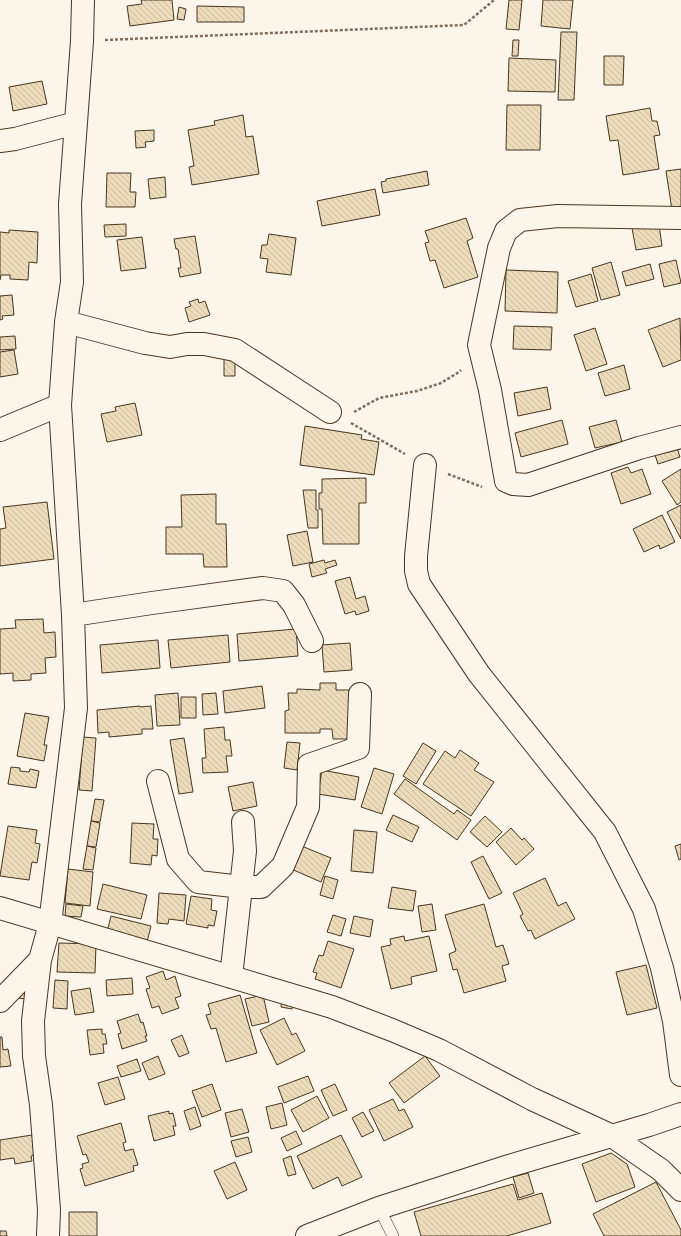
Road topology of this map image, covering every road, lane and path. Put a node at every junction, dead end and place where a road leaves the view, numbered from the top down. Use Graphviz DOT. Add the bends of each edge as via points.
graph roads {
  1 [pos="83,0"];
  2 [pos="494,0"];
  3 [pos="82,41"];
  4 [pos="76,123"];
  5 [pos="0,141"];
  6 [pos="681,218"];
  7 [pos="66,322"];
  8 [pos="479,345"];
  9 [pos="60,405"];
  10 [pos="339,414"];
  11 [pos="0,430"];
  12 [pos="681,437"];
  13 [pos="425,465"];
  14 [pos="73,615"];
  15 [pos="312,641"];
  16 [pos="360,694"];
  17 [pos="158,781"];
  18 [pos="243,822"];
  19 [pos="242,887"];
  20 [pos="0,908"];
  21 [pos="50,924"];
  22 [pos="40,960"];
  23 [pos="231,978"];
  24 [pos="0,1001"];
  25 [pos="681,1075"];
  26 [pos="681,1114"];
  27 [pos="612,1136"];
  28 [pos="681,1190"];
  29 [pos="379,1208"];
  30 [pos="48,1236"];
  31 [pos="308,1236"];
  32 [pos="393,1236"];
  1 -- 3 [label="street"];
  2 -- 3 [label="path" via="464,25"];
  3 -- 4 [label="street"];
  4 -- 5 [label="street"];
  4 -- 7 [label="street" via="70,204 72,282"];
  6 -- 8 [label="street" via="558,216 520,220 506,230 499,248"];
  7 -- 9 [label="street"];
  7 -- 10 [label="street" via="145,343 170,347 204,344 235,350"];
  8 -- 10 [label="path" via="458,372 441,383 379,398"];
  8 -- 12 [label="street" via="490,390 506,481 528,485 639,448"];
  9 -- 11 [label="street"];
  9 -- 14 [label="street"];
  13 -- 25 [label="street" via="416,556 419,584 479,674 605,832 644,909 662,968 674,1021"];
  14 -- 15 [label="street" via="263,588 283,591 294,605"];
  14 -- 21 [label="street" via="76,708"];
  16 -- 19 [label="street" via="358,748 309,765 308,807 283,866 261,887"];
  17 -- 19 [label="street" via="178,860 198,882"];
  18 -- 19 [label="street" via="245,851"];
  19 -- 23 [label="street"];
  20 -- 21 [label="street"];
  21 -- 22 [label="street"];
  21 -- 23 [label="street"];
  22 -- 24 [label="street"];
  22 -- 30 [label="street" via="33,1021 34,1056 41,1105 49,1210"];
  23 -- 27 [label="street" via="332,1007 392,1030 439,1050 532,1099"];
  26 -- 27 [label="street"];
  27 -- 28 [label="street" via="660,1170"];
  27 -- 29 [label="street"];
  29 -- 31 [label="street"];
  29 -- 32 [label="lane"];
}
